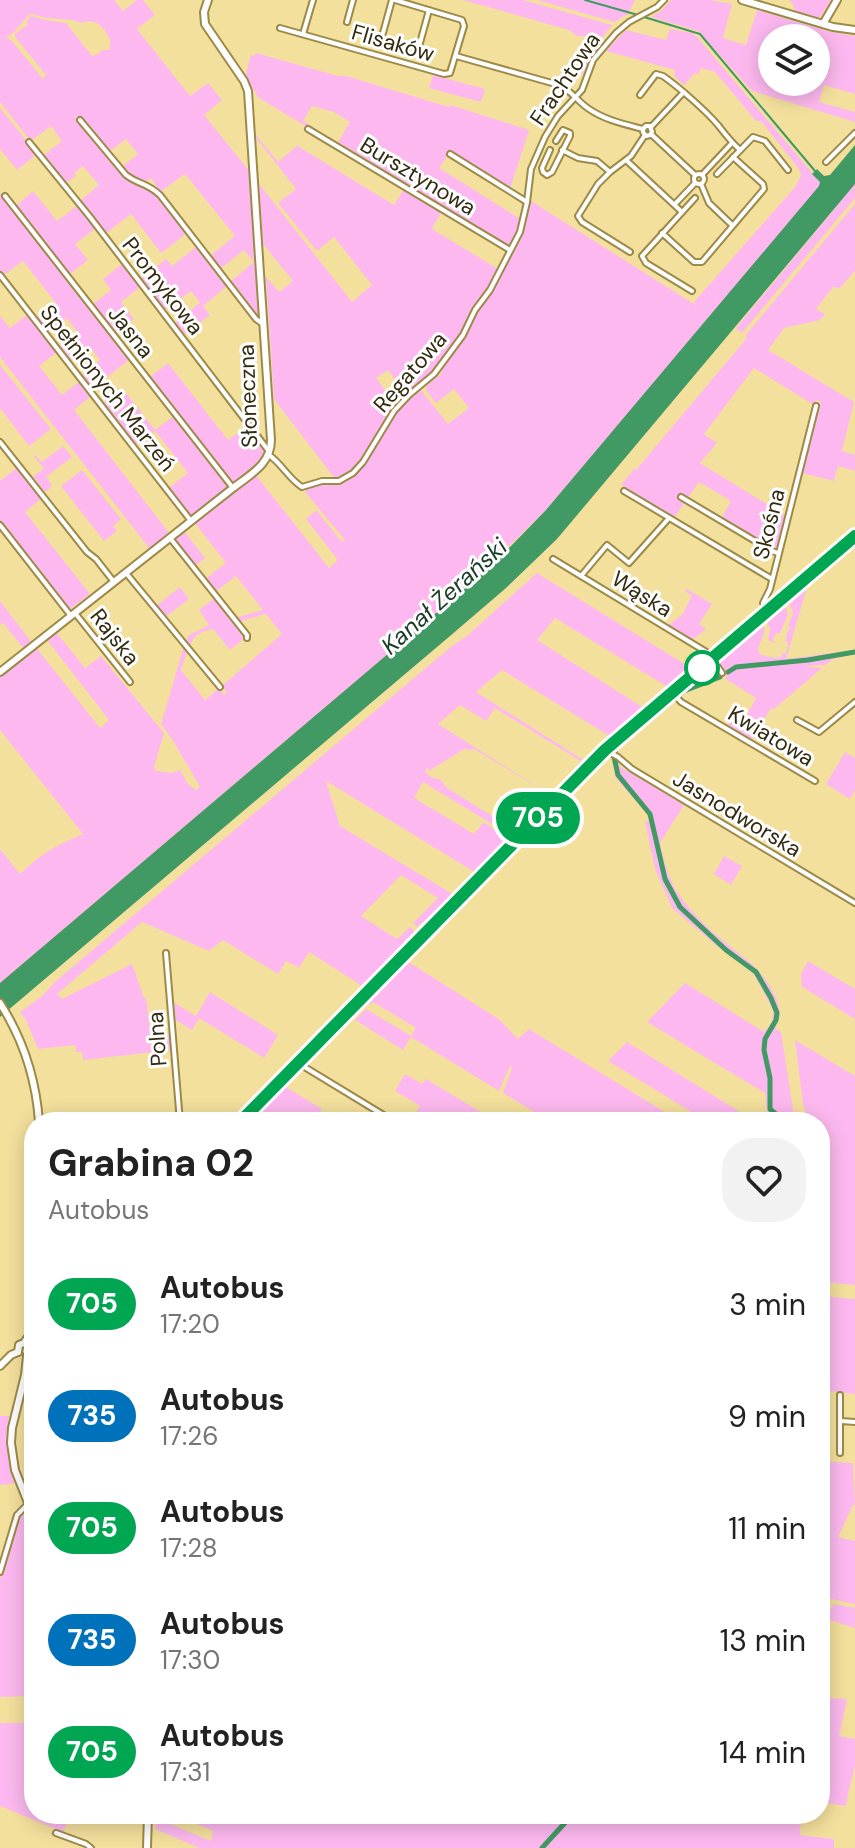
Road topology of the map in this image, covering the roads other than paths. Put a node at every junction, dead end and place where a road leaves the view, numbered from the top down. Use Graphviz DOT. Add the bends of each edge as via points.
graph roads {
  1 [pos="208,0"];
  2 [pos="313,0"];
  3 [pos="353,0"];
  4 [pos="394,0"];
  5 [pos="664,0"];
  6 [pos="742,0"];
  7 [pos="837,0"];
  8 [pos="429,10"];
  9 [pos="347,22"];
  10 [pos="823,24"];
  11 [pos="830,25"];
  12 [pos="280,28"];
  13 [pos="855,30"];
  14 [pos="383,33"];
  15 [pos="303,34"];
  16 [pos="420,43"];
  17 [pos="456,56"];
  18 [pos="683,93"];
  19 [pos="640,95"];
  20 [pos="576,97"];
  21 [pos="80,120"];
  22 [pos="651,127"];
  23 [pos="308,129"];
  24 [pos="644,132"];
  25 [pos="855,133"];
  26 [pos="651,134"];
  27 [pos="556,141"];
  28 [pos="29,142"];
  29 [pos="732,143"];
  30 [pos="550,150"];
  31 [pos="562,150"];
  32 [pos="740,150"];
  33 [pos="450,154"];
  34 [pos="733,157"];
  35 [pos="626,160"];
  36 [pos="826,162"];
  37 [pos="788,170"];
  38 [pos="610,172"];
  39 [pos="717,174"];
  40 [pos="695,175"];
  41 [pos="702,175"];
  42 [pos="698,183"];
  43 [pos="5,196"];
  44 [pos="695,198"];
  45 [pos="527,200"];
  46 [pos="675,205"];
  47 [pos="682,212"];
  48 [pos="732,225"];
  49 [pos="662,233"];
  50 [pos="510,250"];
  51 [pos="630,252"];
  52 [pos="0,275"];
  53 [pos="692,291"];
  54 [pos="264,324"];
  55 [pos="816,406"];
  56 [pos="0,442"];
  57 [pos="270,453"];
  58 [pos="233,488"];
  59 [pos="624,491"];
  60 [pos="681,497"];
  61 [pos="669,518"];
  62 [pos="191,521"];
  63 [pos="0,525"];
  64 [pos="855,536"];
  65 [pos="170,538"];
  66 [pos="778,553"];
  67 [pos="553,559"];
  68 [pos="126,573"];
  69 [pos="581,576"];
  70 [pos="772,579"];
  71 [pos="114,582"];
  72 [pos="768,612"];
  73 [pos="73,614"];
  74 [pos="247,638"];
  75 [pos="713,658"];
  76 [pos="0,672"];
  77 [pos="722,673"];
  78 [pos="130,682"];
  79 [pos="220,687"];
  80 [pos="672,692"];
  81 [pos="855,702"];
  82 [pos="797,720"];
  83 [pos="605,750"];
  84 [pos="815,781"];
  85 [pos="855,903"];
  86 [pos="166,953"];
  87 [pos="0,1003"];
  88 [pos="298,1063"];
  89 [pos="37,1112"];
  90 [pos="179,1112"];
  91 [pos="250,1112"];
  92 [pos="379,1112"];
  93 [pos="24,1346"];
  94 [pos="18,1352"];
  95 [pos="24,1356"];
  96 [pos="0,1366"];
  97 [pos="24,1376"];
  98 [pos="840,1395"];
  99 [pos="840,1421"];
  100 [pos="855,1422"];
  101 [pos="840,1453"];
  102 [pos="24,1494"];
  103 [pos="24,1508"];
  104 [pos="0,1572"];
  105 [pos="148,1824"];
  106 [pos="56,1833"];
  107 [pos="91,1848"];
  108 [pos="147,1848"];
  1 -- 54 [label="main road, Słoneczna" via="205,24 247,87"];
  2 -- 15 [label="street"];
  3 -- 9 [label="street"];
  4 -- 8 [label="street"];
  4 -- 14 [label="street"];
  5 -- 20 [label="street, Frachtowa" via="616,33 593,60"];
  6 -- 10 [label="main road"];
  7 -- 10 [label="main road"];
  8 -- 16 [label="street"];
  8 -- 17 [label="street" via="464,21"];
  11 -- 13 [label="main road"];
  12 -- 15 [label="street, Flisaków"];
  15 -- 17 [label="street, Flisaków" via="444,74 451,72"];
  17 -- 20 [label="street, Flisaków" via="559,85"];
  18 -- 19 [label="street" via="656,74"];
  18 -- 22 [label="street"];
  18 -- 29 [label="street"];
  20 -- 24 [label="street, Flisaków" via="603,117"];
  20 -- 45 [label="street, Frachtowa" via="543,139"];
  21 -- 54 [label="street" via="126,175 160,195"];
  22 -- 24 [label="street"];
  22 -- 26 [label="street"];
  23 -- 50 [label="street, Bursztynowa"];
  24 -- 26 [label="street"];
  24 -- 35 [label="street" via="636,152"];
  25 -- 36 [label="street"];
  26 -- 40 [label="street"];
  27 -- 31 [label="street" via="563,130 570,133"];
  28 -- 57 [label="street, Promykowa"];
  29 -- 32 [label="street"];
  29 -- 41 [label="street"];
  30 -- 31 [label="street" via="542,168 547,175"];
  31 -- 38 [label="street" via="599,162"];
  32 -- 34 [label="street"];
  32 -- 37 [label="street" via="752,138 765,141"];
  33 -- 45 [label="street"];
  34 -- 39 [label="street"];
  34 -- 48 [label="street" via="764,189"];
  35 -- 38 [label="street"];
  35 -- 46 [label="street"];
  38 -- 51 [label="street" via="579,219"];
  40 -- 41 [label="street"];
  40 -- 42 [label="street"];
  41 -- 42 [label="street" via="704,181"];
  42 -- 46 [label="street"];
  42 -- 48 [label="street" via="709,203"];
  43 -- 58 [label="street, Jasna"];
  44 -- 47 [label="street"];
  45 -- 50 [label="street, Regatowa" via="522,228"];
  46 -- 47 [label="street"];
  47 -- 49 [label="street"];
  48 -- 49 [label="street" via="700,263"];
  49 -- 53 [label="street" via="643,258"];
  50 -- 57 [label="street, Regatowa" via="463,335 434,374 394,411 353,473 339,481 302,487"];
  52 -- 62 [label="street, Spełnionych Marzeń"];
  54 -- 57 [label="main road, Słoneczna"];
  55 -- 66 [label="street, Skośna"];
  56 -- 71 [label="street"];
  57 -- 58 [label="main road, Słoneczna"];
  58 -- 62 [label="main road, Słoneczna"];
  59 -- 61 [label="street, Skośna"];
  60 -- 66 [label="street"];
  61 -- 69 [label="street" via="629,563 607,545"];
  61 -- 70 [label="street, Skośna"];
  62 -- 65 [label="main road, Słoneczna"];
  63 -- 73 [label="street, Rajska"];
  64 -- 72 [label="main road"];
  65 -- 68 [label="main road, Słoneczna"];
  65 -- 74 [label="street"];
  66 -- 70 [label="street, Skośna"];
  67 -- 69 [label="street, Wąska"];
  68 -- 71 [label="main road, Słoneczna"];
  68 -- 79 [label="street"];
  69 -- 75 [label="street, Wąska"];
  70 -- 72 [label="street" via="763,603"];
  71 -- 73 [label="main road, Słoneczna"];
  72 -- 75 [label="main road"];
  73 -- 76 [label="main road, Słoneczna"];
  73 -- 78 [label="street, Rajska"];
  75 -- 77 [label="street"];
  75 -- 80 [label="main road"];
  80 -- 83 [label="main road"];
  80 -- 84 [label="street, Kwiatowa"];
  81 -- 82 [label="street" via="819,732"];
  83 -- 85 [label="street, Jasnodworska"];
  83 -- 88 [label="main road"];
  86 -- 90 [label="street, Polna"];
  87 -- 89 [label="main road" via="31,1071"];
  88 -- 91 [label="main road"];
  88 -- 92 [label="street"];
  93 -- 94 [label="main road"];
  94 -- 95 [label="main road"];
  94 -- 96 [label="main road"];
  97 -- 102 [label="main road" via="11,1443"];
  98 -- 99 [label="street"];
  99 -- 100 [label="street"];
  99 -- 101 [label="street"];
  103 -- 104 [label="street" via="17,1515"];
  105 -- 108 [label="main road"];
  106 -- 107 [label="street"];
}
